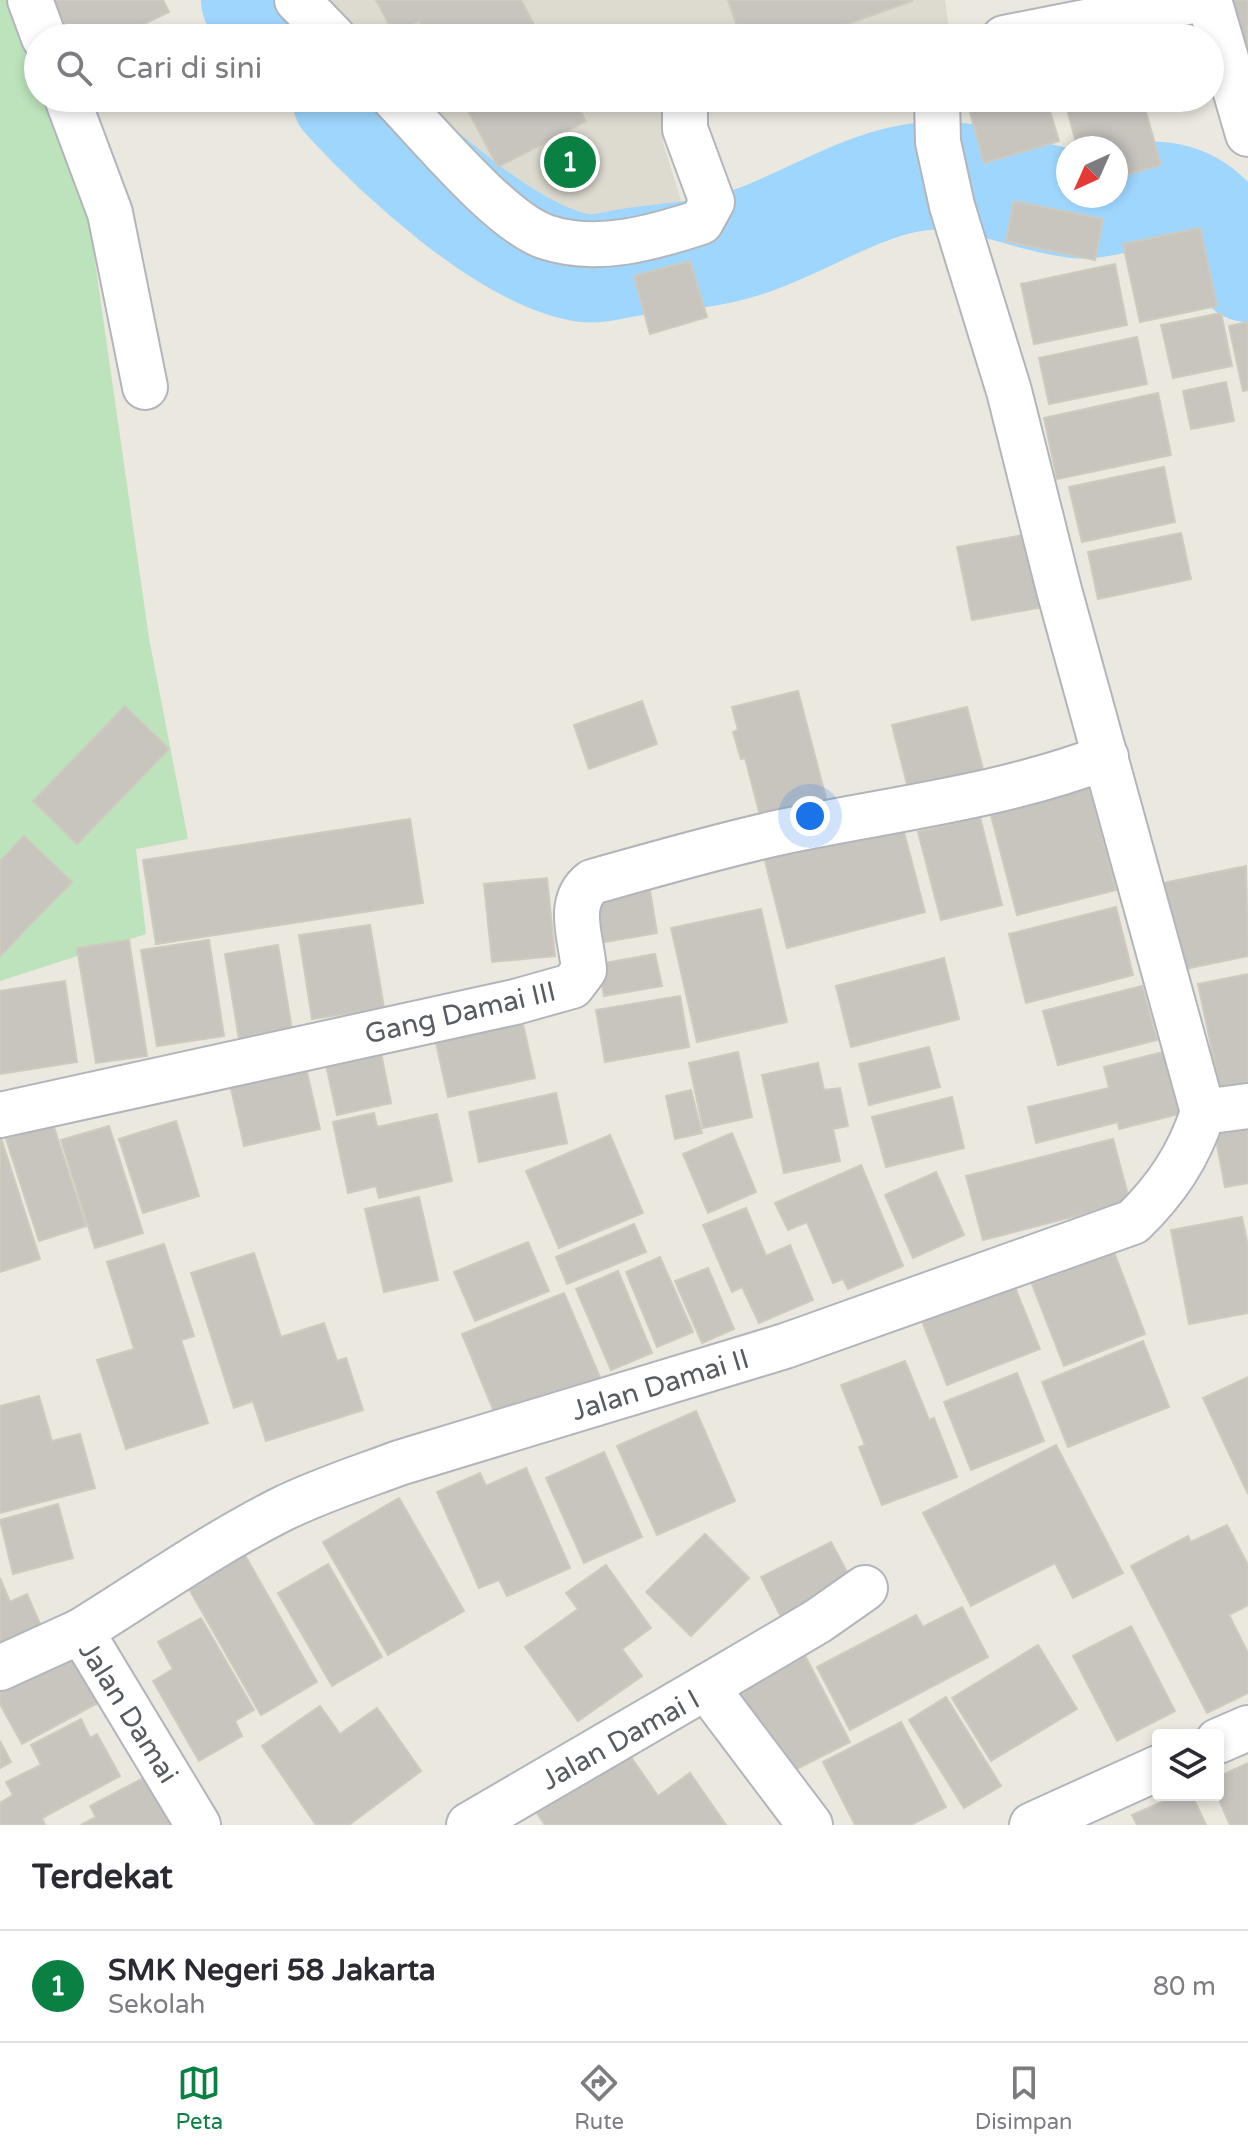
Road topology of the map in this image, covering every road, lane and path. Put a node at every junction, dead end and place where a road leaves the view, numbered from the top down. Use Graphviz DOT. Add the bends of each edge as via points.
graph roads {
  1 [pos="30,0"];
  2 [pos="297,0"];
  3 [pos="1198,0"];
  4 [pos="1209,0"];
  5 [pos="39,24"];
  6 [pos="320,24"];
  7 [pos="1075,24"];
  8 [pos="1216,24"];
  9 [pos="1224,52"];
  10 [pos="72,112"];
  11 [pos="408,112"];
  12 [pos="685,112"];
  13 [pos="937,112"];
  14 [pos="1248,134"];
  15 [pos="145,387"];
  16 [pos="1106,757"];
  17 [pos="1248,1106"];
  18 [pos="1203,1112"];
  19 [pos="0,1115"];
  20 [pos="865,1588"];
  21 [pos="81,1631"];
  22 [pos="0,1668"];
  23 [pos="706,1687"];
  24 [pos="1248,1728"];
  25 [pos="1224,1738"];
  26 [pos="1152,1771"];
  27 [pos="198,1825"];
  28 [pos="469,1825"];
  29 [pos="810,1825"];
  30 [pos="1032,1825"];
  1 -- 5 [label="street"];
  2 -- 6 [label="street"];
  3 -- 7 [label="street"];
  4 -- 8 [label="street"];
  9 -- 14 [label="street"];
  10 -- 15 [label="street" via="110,213"];
  11 -- 12 [label="street" via="504,210 543,237 578,245 643,240 701,222 712,202 685,129"];
  13 -- 16 [label="street" via="952,206 1009,391"];
  16 -- 18 [label="street"];
  16 -- 19 [label="street, Gang Damai III" via="1079,768 783,832 592,882 581,891 575,908 584,970 572,986"];
  17 -- 18 [label="street"];
  18 -- 21 [label="street, Jalan Damai II" via="1163,1193 1133,1222 785,1346 343,1483 237,1534"];
  20 -- 23 [label="street"];
  21 -- 22 [label="street, Jalan Damai"];
  21 -- 27 [label="street, Jalan Damai"];
  23 -- 28 [label="street, Jalan Damai I"];
  23 -- 29 [label="street, Jalan Damai I"];
  24 -- 25 [label="street"];
  26 -- 30 [label="street"];
}
